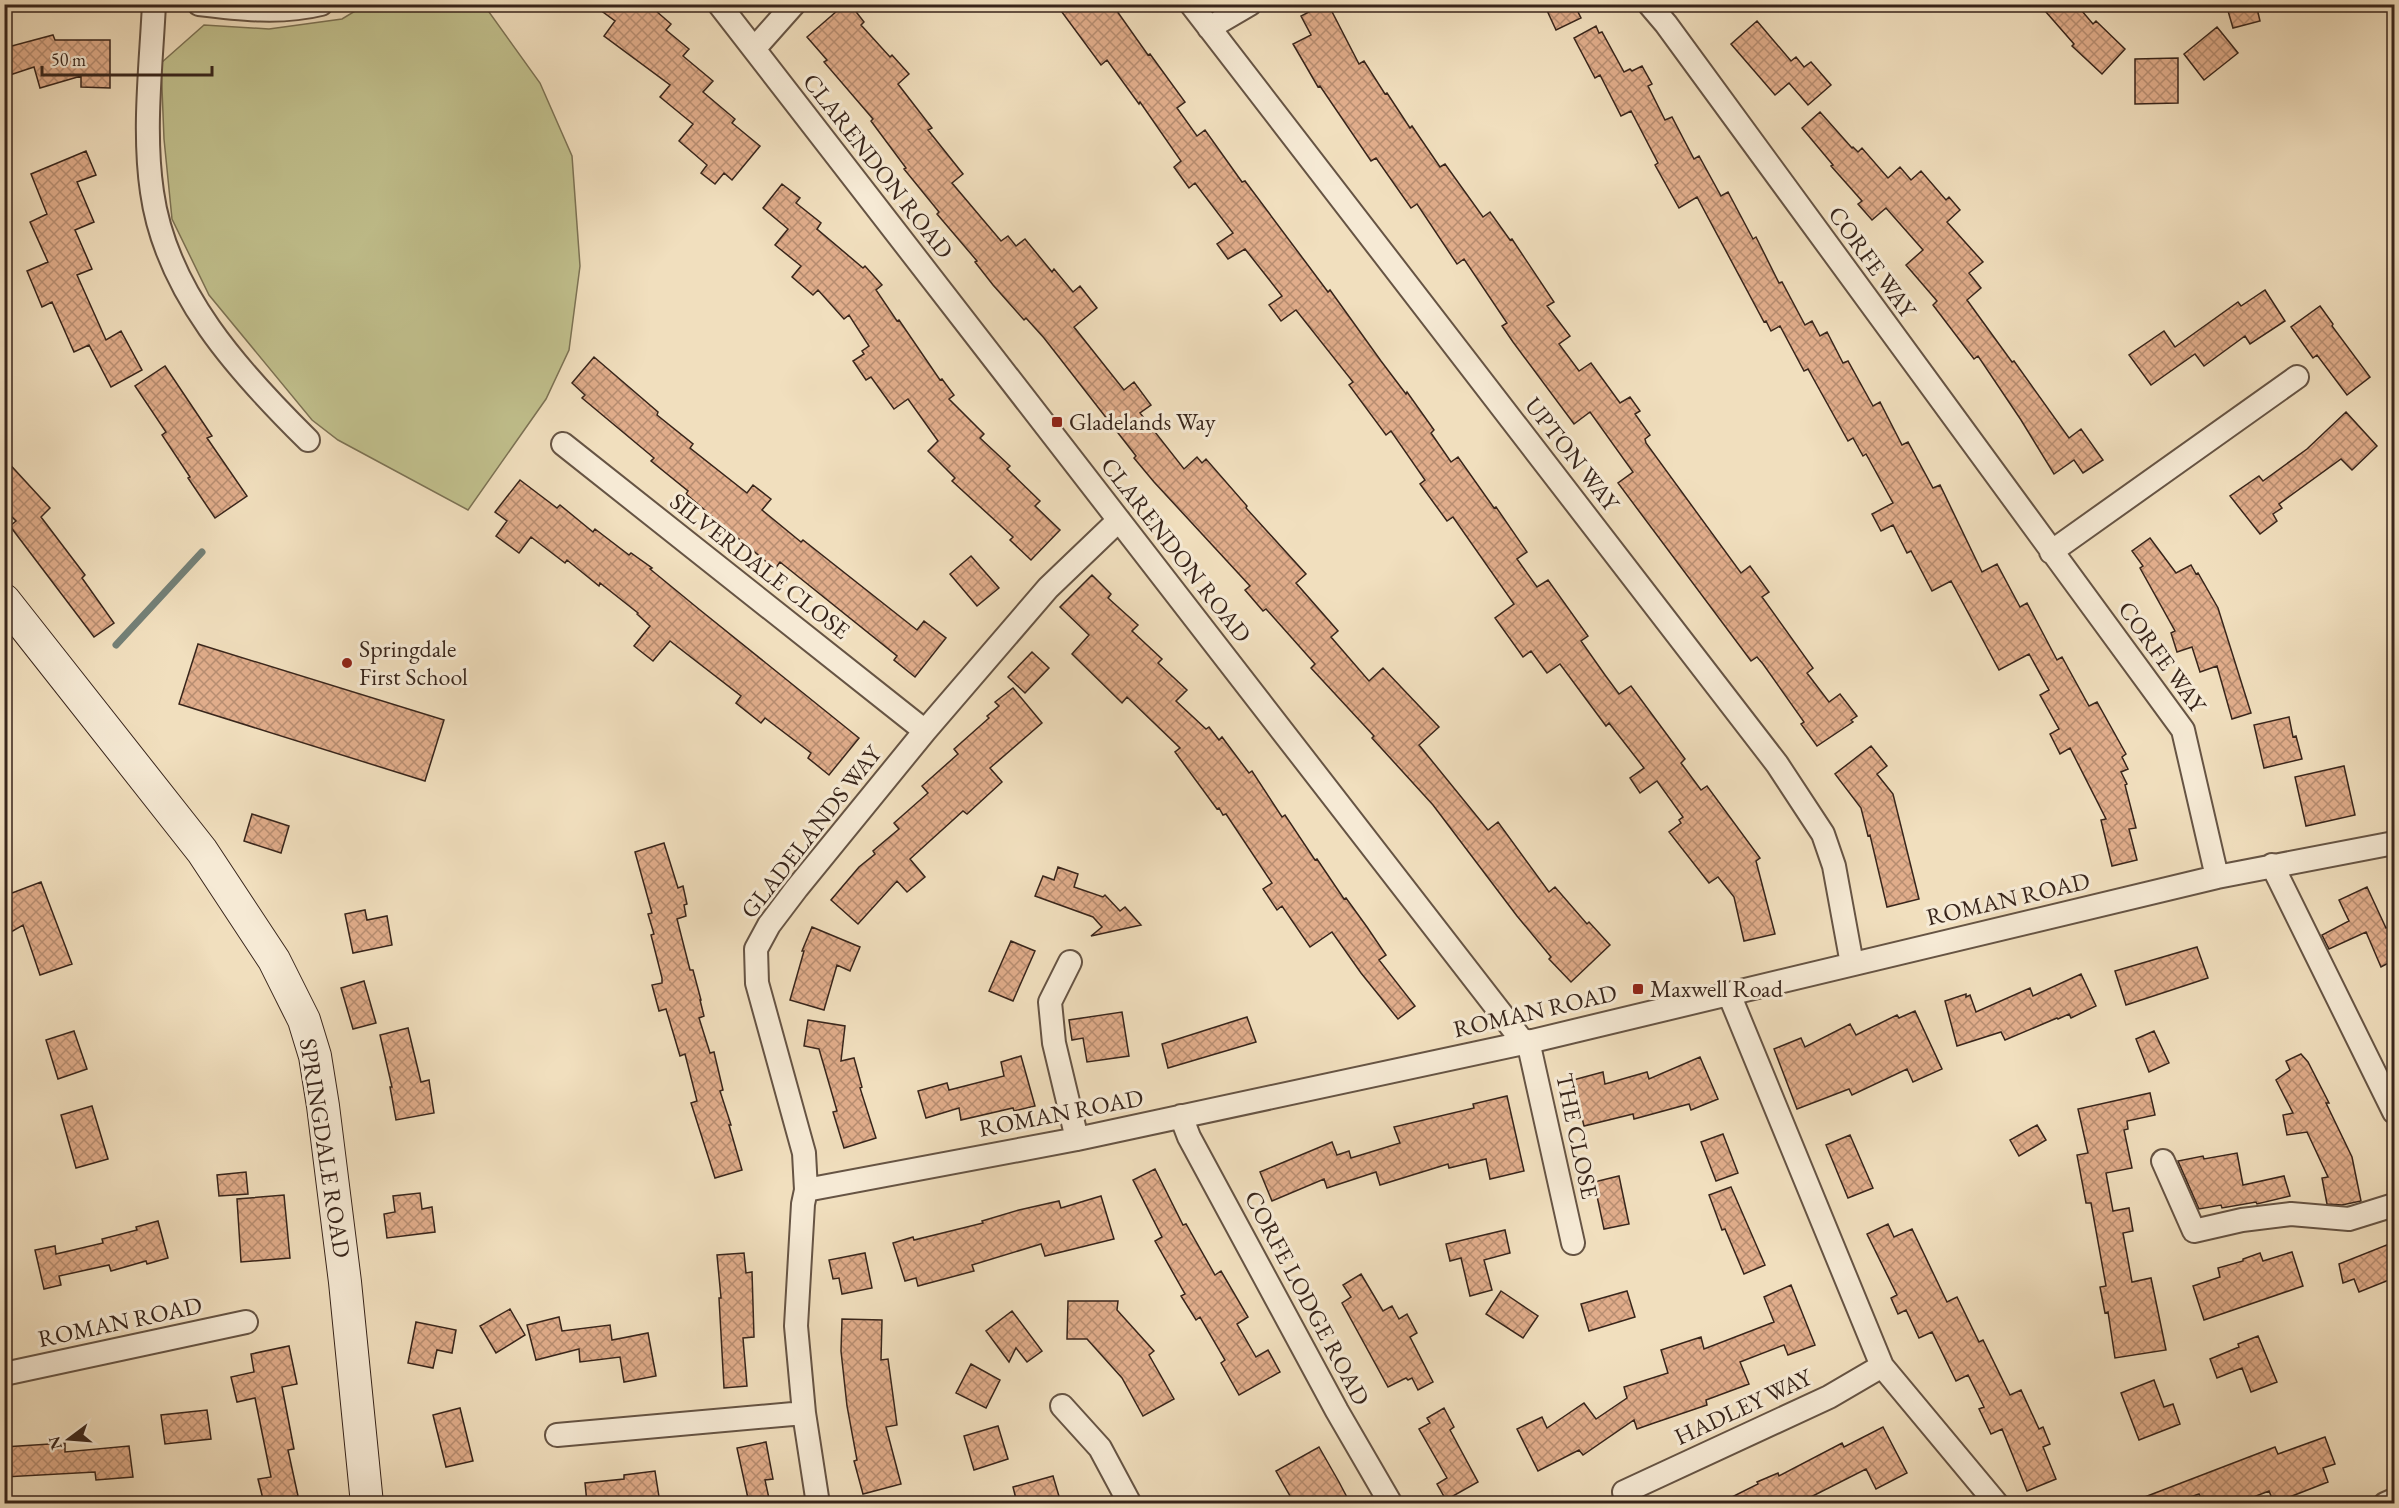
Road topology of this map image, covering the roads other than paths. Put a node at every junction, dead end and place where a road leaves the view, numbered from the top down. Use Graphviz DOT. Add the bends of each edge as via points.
graph roads {
  1 [pos="154,4"];
  2 [pos="199,4"];
  3 [pos="321,4"];
  4 [pos="719,4"];
  5 [pos="794,4"];
  6 [pos="1191,4"];
  7 [pos="1250,4"];
  8 [pos="1649,4"];
  9 [pos="225,6"];
  10 [pos="1209,28"];
  11 [pos="754,49"];
  12 [pos="2297,377"];
  13 [pos="308,440"];
  14 [pos="563,444"];
  15 [pos="1119,520"];
  16 [pos="2052,552"];
  17 [pos="4,600"];
  18 [pos="925,731"];
  19 [pos="2394,843"];
  20 [pos="2272,865"];
  21 [pos="2217,877"];
  22 [pos="1070,962"];
  23 [pos="1852,964"];
  24 [pos="1728,994"];
  25 [pos="1526,1042"];
  26 [pos="2394,1112"];
  27 [pos="1182,1116"];
  28 [pos="1077,1139"];
  29 [pos="2163,1161"];
  30 [pos="806,1190"];
  31 [pos="2394,1205"];
  32 [pos="1573,1243"];
  33 [pos="246,1322"];
  34 [pos="1882,1366"];
  35 [pos="4,1374"];
  36 [pos="1062,1406"];
  37 [pos="804,1413"];
  38 [pos="557,1435"];
  39 [pos="1624,1492"];
  40 [pos="2394,1500"];
  41 [pos="367,1503"];
  42 [pos="818,1503"];
  43 [pos="1130,1503"];
  44 [pos="1391,1503"];
  45 [pos="1997,1503"];
  46 [pos="2385,1503"];
  1 -- 13 [label="street" via="149,145 152,193 164,242 189,298 229,355"];
  2 -- 9 [label="street"];
  3 -- 9 [label="street" via="298,10"];
  4 -- 11 [label="street, CLARENDON ROAD"];
  5 -- 11 [label="street"];
  6 -- 10 [label="street, UPTON WAY"];
  7 -- 10 [label="street"];
  8 -- 16 [label="street, CORFE WAY"];
  10 -- 23 [label="street, UPTON WAY" via="1777,764 1823,834 1834,866"];
  11 -- 15 [label="street, CLARENDON ROAD"];
  12 -- 16 [label="street"];
  14 -- 18 [label="street, SILVERDALE CLOSE"];
  15 -- 18 [label="street, GLADELANDS WAY" via="1048,588"];
  15 -- 25 [label="street, CLARENDON ROAD"];
  16 -- 21 [label="street, CORFE WAY" via="2183,730"];
  17 -- 41 [label="street, SPRINGDALE ROAD" via="202,851 274,960 304,1020 323,1106"];
  18 -- 30 [label="street, GLADELANDS WAY" via="797,888 756,949 757,983 804,1153"];
  19 -- 20 [label="street, ROMAN ROAD"];
  20 -- 21 [label="street, ROMAN ROAD"];
  20 -- 26 [label="street"];
  21 -- 23 [label="street, ROMAN ROAD"];
  22 -- 28 [label="street" via="1050,1002 1054,1043"];
  23 -- 24 [label="street, ROMAN ROAD"];
  24 -- 25 [label="street, ROMAN ROAD"];
  24 -- 34 [label="street"];
  25 -- 27 [label="street, ROMAN ROAD"];
  25 -- 32 [label="street, THE CLOSE"];
  27 -- 28 [label="street, ROMAN ROAD"];
  27 -- 44 [label="street, CORFE LODGE ROAD" via="1332,1401"];
  28 -- 30 [label="street, ROMAN ROAD"];
  29 -- 31 [label="street" via="2194,1231 2291,1214 2349,1219"];
  30 -- 37 [label="street, GLADELANDS WAY" via="796,1326"];
  33 -- 35 [label="street, ROMAN ROAD"];
  34 -- 39 [label="street, HADLEY WAY" via="1829,1397"];
  34 -- 45 [label="street"];
  36 -- 43 [label="street" via="1100,1448"];
  37 -- 38 [label="street"];
  37 -- 42 [label="street, GLADELANDS WAY"];
  40 -- 46 [label="street"];
}
